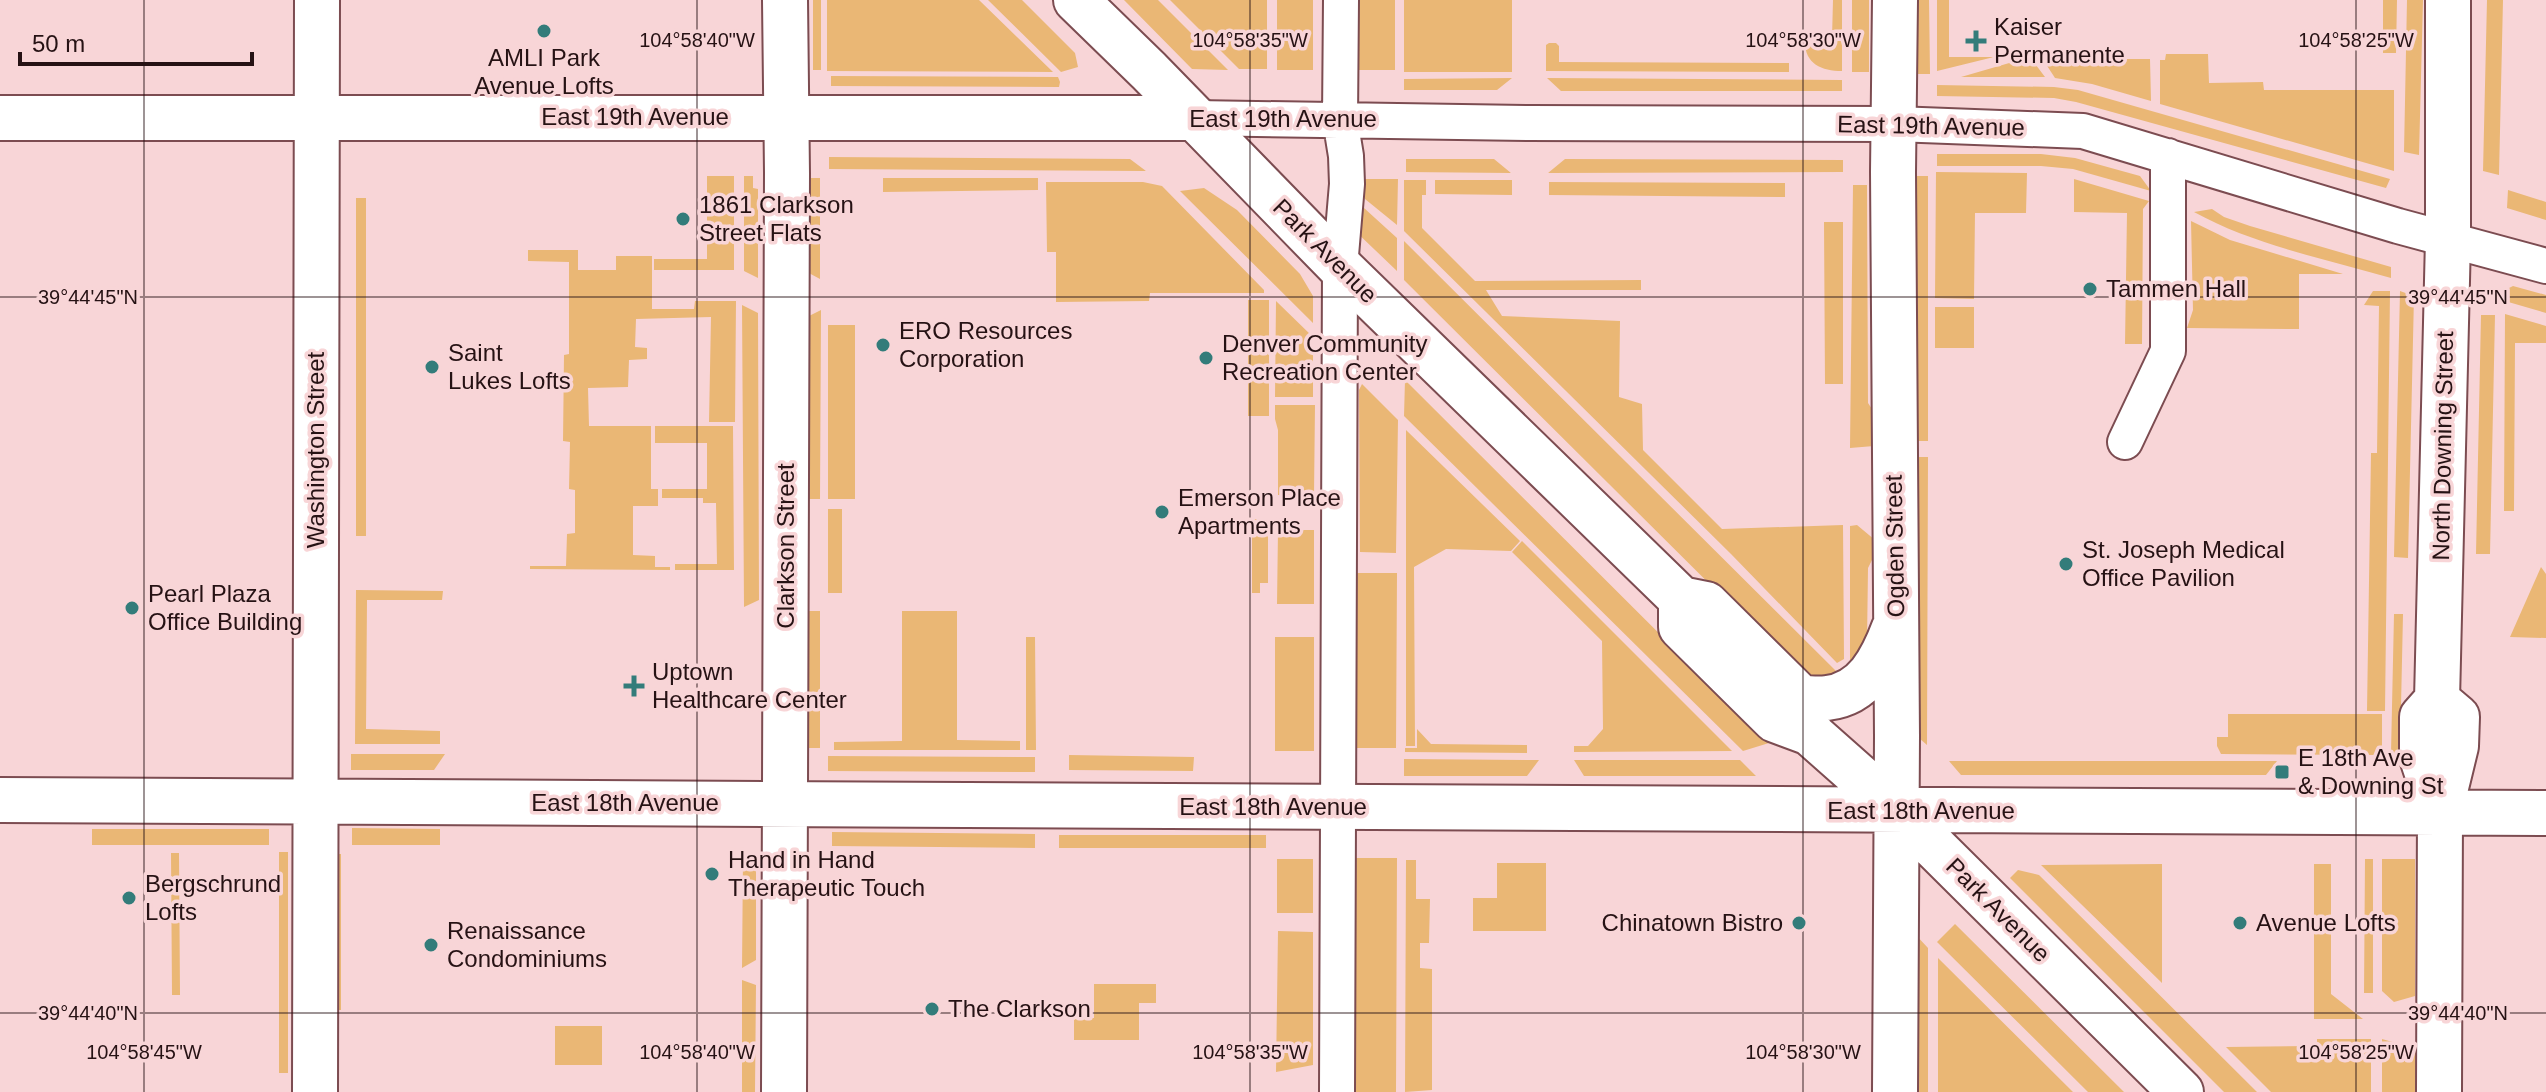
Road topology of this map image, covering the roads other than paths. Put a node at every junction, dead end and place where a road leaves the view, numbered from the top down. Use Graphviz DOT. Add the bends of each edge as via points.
graph roads {
  1 [pos="317,0"];
  2 [pos="785,0"];
  3 [pos="1076,0"];
  4 [pos="1341,0"];
  5 [pos="1895,0"];
  6 [pos="2448,0"];
  7 [pos="317,117"];
  8 [pos="787,117"];
  9 [pos="0,118"];
  10 [pos="1195,118"];
  11 [pos="1340,119"];
  12 [pos="1895,124"];
  13 [pos="2168,156"];
  14 [pos="2448,239"];
  15 [pos="2546,266"];
  16 [pos="1340,267"];
  17 [pos="2125,442"];
  18 [pos="1896,622"];
  19 [pos="1806,716"];
  20 [pos="0,800"];
  21 [pos="315,802"];
  22 [pos="785,804"];
  23 [pos="1338,808"];
  24 [pos="1897,810"];
  25 [pos="2440,812"];
  26 [pos="2546,813"];
  27 [pos="315,1092"];
  28 [pos="784,1092"];
  29 [pos="1337,1092"];
  30 [pos="1895,1092"];
  31 [pos="2181,1092"];
  32 [pos="2439,1092"];
  1 -- 7 [label="main road, Washington Street"];
  2 -- 8 [label="main road, Clarkson Street"];
  3 -- 10 [label="main road, Park Avenue"];
  4 -- 11 [label="street"];
  5 -- 12 [label="main road, Ogden Street"];
  6 -- 14 [label="main road, North Downing Street"];
  7 -- 8 [label="main road, East 19th Avenue"];
  7 -- 9 [label="main road, East 19th Avenue"];
  7 -- 21 [label="main road, Washington Street"];
  8 -- 10 [label="main road, East 19th Avenue"];
  8 -- 22 [label="main road, Clarkson Street"];
  10 -- 11 [label="street, East 19th Avenue"];
  10 -- 16 [label="main road, Park Avenue"];
  11 -- 12 [label="street, East 19th Avenue"];
  11 -- 16 [label="street" via="1347,184"];
  12 -- 13 [label="street, East 19th Avenue" via="2083,131"];
  12 -- 18 [label="main road, Ogden Street"];
  13 -- 14 [label="street, East 19th Avenue"];
  13 -- 17 [label="street" via="2168,351"];
  14 -- 15 [label="street, East 19th Avenue"];
  14 -- 25 [label="main road, North Downing Street" via="2437,700 2457,717 2456,746"];
  16 -- 19 [label="main road, Park Avenue" via="1681,599 1706,604"];
  16 -- 23 [label="street"];
  18 -- 19 [label="main road" via="1873,671 1857,687 1824,699"];
  18 -- 24 [label="main road, Ogden Street"];
  19 -- 24 [label="main road, Park Avenue"];
  20 -- 21 [label="main road, East 18th Avenue"];
  21 -- 22 [label="main road, East 18th Avenue"];
  21 -- 27 [label="main road, Washington Street"];
  22 -- 23 [label="main road, East 18th Avenue"];
  22 -- 28 [label="main road, Clarkson Street"];
  23 -- 24 [label="main road, East 18th Avenue"];
  23 -- 29 [label="street"];
  24 -- 25 [label="main road, East 18th Avenue"];
  24 -- 30 [label="main road, Ogden Street"];
  24 -- 31 [label="main road, Park Avenue"];
  25 -- 26 [label="main road, East 18th Avenue"];
  25 -- 32 [label="main road, North Downing Street"];
}
